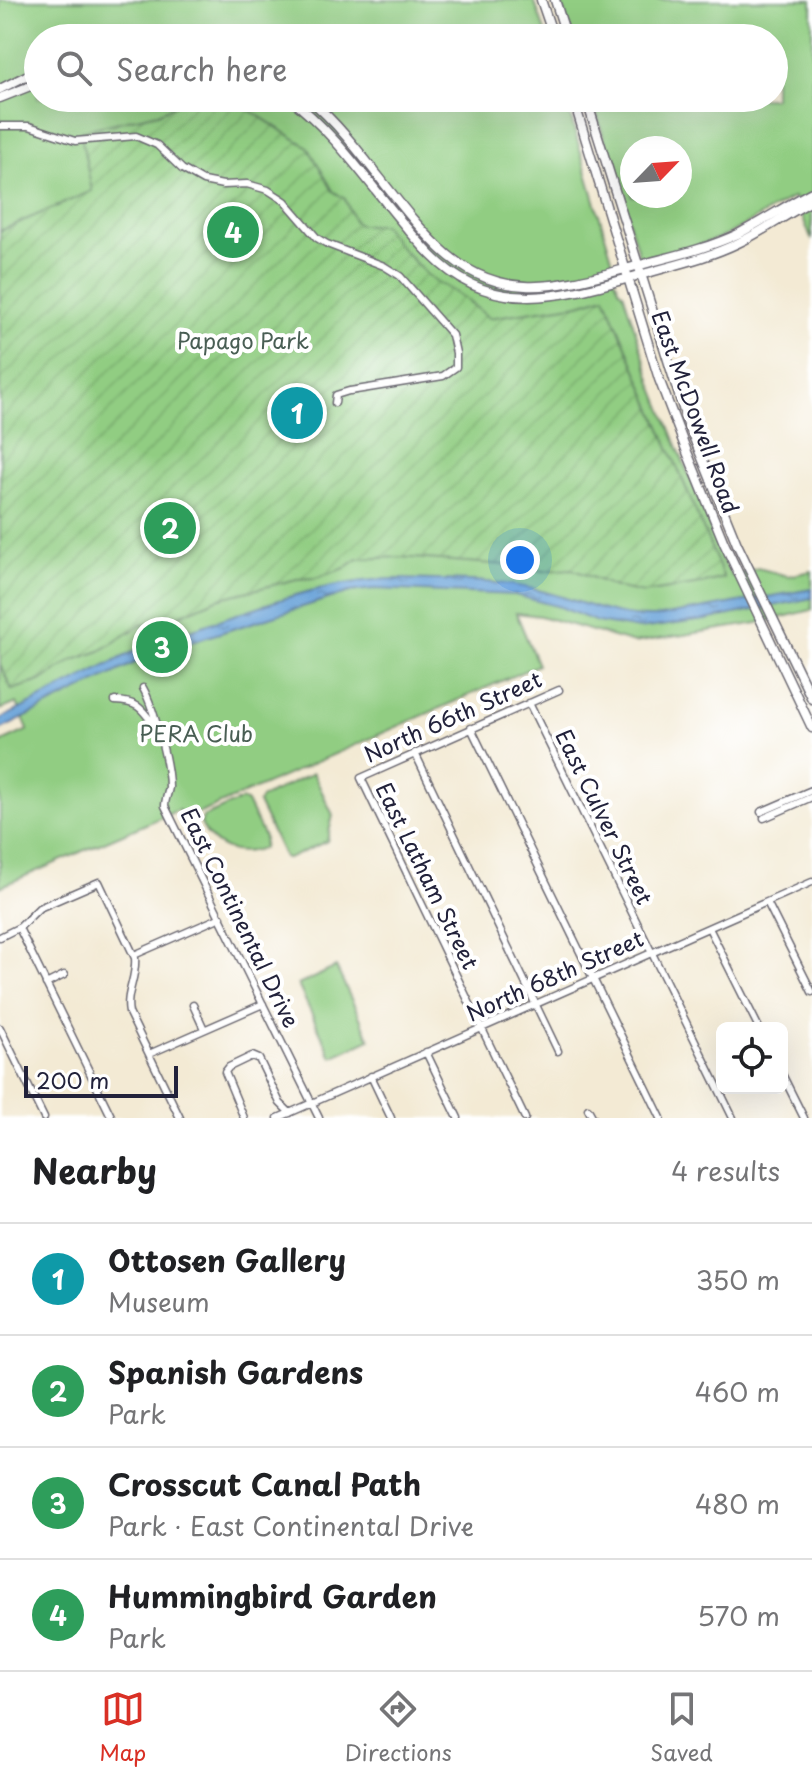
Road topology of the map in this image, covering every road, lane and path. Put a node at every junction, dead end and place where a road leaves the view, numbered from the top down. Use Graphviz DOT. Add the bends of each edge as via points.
graph roads {
  1 [pos="541,0"];
  2 [pos="555,0"];
  3 [pos="549,24"];
  4 [pos="563,24"];
  5 [pos="24,77"];
  6 [pos="0,89"];
  7 [pos="24,89"];
  8 [pos="0,98"];
  9 [pos="305,112"];
  10 [pos="323,112"];
  11 [pos="577,112"];
  12 [pos="590,112"];
  13 [pos="0,126"];
  14 [pos="812,192"];
  15 [pos="812,201"];
  16 [pos="751,232"];
  17 [pos="638,270"];
  18 [pos="626,274"];
  19 [pos="667,398"];
  20 [pos="335,403"];
  21 [pos="698,448"];
  22 [pos="705,499"];
  23 [pos="143,688"];
  24 [pos="559,690"];
  25 [pos="812,699"];
  26 [pos="115,701"];
  27 [pos="529,703"];
  28 [pos="156,728"];
  29 [pos="471,728"];
  30 [pos="812,728"];
  31 [pos="415,753"];
  32 [pos="361,778"];
  33 [pos="812,790"];
  34 [pos="812,797"];
  35 [pos="812,882"];
  36 [pos="767,902"];
  37 [pos="221,917"];
  38 [pos="19,928"];
  39 [pos="709,928"];
  40 [pos="0,937"];
  41 [pos="650,954"];
  42 [pos="134,955"];
  43 [pos="64,975"];
  44 [pos="592,979"];
  45 [pos="46,984"];
  46 [pos="812,992"];
  47 [pos="263,1004"];
  48 [pos="535,1004"];
  49 [pos="193,1005"];
  50 [pos="756,1022"];
  51 [pos="0,1028"];
  52 [pos="481,1028"];
  53 [pos="204,1029"];
  54 [pos="558,1051"];
  55 [pos="426,1052"];
  56 [pos="149,1054"];
  57 [pos="371,1076"];
  58 [pos="788,1086"];
  59 [pos="280,1103"];
  60 [pos="312,1103"];
  61 [pos="588,1109"];
  62 [pos="290,1113"];
  63 [pos="44,1118"];
  64 [pos="112,1118"];
  65 [pos="180,1118"];
  66 [pos="244,1118"];
  67 [pos="279,1118"];
  68 [pos="319,1118"];
  69 [pos="391,1118"];
  70 [pos="458,1118"];
  71 [pos="525,1118"];
  72 [pos="593,1118"];
  73 [pos="661,1118"];
  74 [pos="733,1118"];
  75 [pos="804,1118"];
  1 -- 3 [label="main road"];
  2 -- 4 [label="main road"];
  5 -- 6 [label="main road"];
  7 -- 8 [label="main road"];
  9 -- 18 [label="main road" via="429,253 464,280 497,294 541,298"];
  10 -- 18 [label="main road" via="434,242 468,270 537,288"];
  11 -- 18 [label="main road, East McDowell Road"];
  12 -- 17 [label="main road, East McDowell Road"];
  13 -- 20 [label="street" via="29,126 75,141 145,138 203,181 255,185 277,195 317,238 400,276 452,335 457,360 452,372 350,391 336,395"];
  14 -- 16 [label="main road"];
  15 -- 16 [label="main road"];
  16 -- 17 [label="main road" via="705,257"];
  17 -- 18 [label="main road"];
  17 -- 21 [label="main road, East McDowell Road"];
  18 -- 19 [label="main road, East McDowell Road"];
  19 -- 21 [label="main road" via="687,439"];
  19 -- 22 [label="main road, East McDowell Road"];
  21 -- 22 [label="main road"];
  21 -- 25 [label="main road, East McDowell Road" via="737,544"];
  22 -- 30 [label="main road, East McDowell Road"];
  23 -- 28 [label="street, East Continental Drive"];
  24 -- 27 [label="street, North 66th Street"];
  26 -- 28 [label="street" via="138,705"];
  27 -- 29 [label="street, North 66th Street"];
  27 -- 41 [label="street, East Culver Street"];
  28 -- 37 [label="street, East Continental Drive" via="169,788 167,811"];
  29 -- 31 [label="street, North 66th Street"];
  29 -- 44 [label="street"];
  31 -- 32 [label="street, North 66th Street"];
  31 -- 48 [label="street"];
  32 -- 52 [label="street, East Latham Street"];
  33 -- 34 [label="street" via="762,815"];
  35 -- 36 [label="street, North 68th Street"];
  36 -- 39 [label="street, North 68th Street"];
  36 -- 46 [label="street"];
  37 -- 42 [label="street"];
  37 -- 47 [label="street, East Continental Drive"];
  38 -- 40 [label="street"];
  38 -- 42 [label="street" via="39,908 99,882"];
  38 -- 45 [label="street"];
  39 -- 41 [label="street, North 68th Street"];
  39 -- 50 [label="street"];
  41 -- 44 [label="street, North 68th Street"];
  41 -- 74 [label="street, East Culver Street"];
  42 -- 56 [label="street" via="128,1009"];
  43 -- 45 [label="street"];
  44 -- 48 [label="street, North 68th Street"];
  44 -- 73 [label="street"];
  45 -- 64 [label="street"];
  47 -- 53 [label="street"];
  47 -- 60 [label="street, East Continental Drive"];
  48 -- 52 [label="street, North 68th Street"];
  48 -- 54 [label="street"];
  49 -- 53 [label="street"];
  51 -- 63 [label="street"];
  52 -- 55 [label="street, North 68th Street"];
  52 -- 71 [label="street, East Latham Street"];
  53 -- 56 [label="street"];
  55 -- 57 [label="street, North 68th Street"];
  55 -- 70 [label="street"];
  56 -- 65 [label="street"];
  57 -- 60 [label="street, North 68th Street"];
  57 -- 69 [label="street"];
  58 -- 75 [label="street"];
  59 -- 62 [label="street"];
  59 -- 66 [label="street" via="255,1056 225,1070"];
  59 -- 67 [label="street"];
  60 -- 62 [label="street, North 68th Street"];
  60 -- 68 [label="street, East Continental Drive"];
  61 -- 72 [label="street"];
  62 -- 67 [label="street, North 68th Street"];
}
